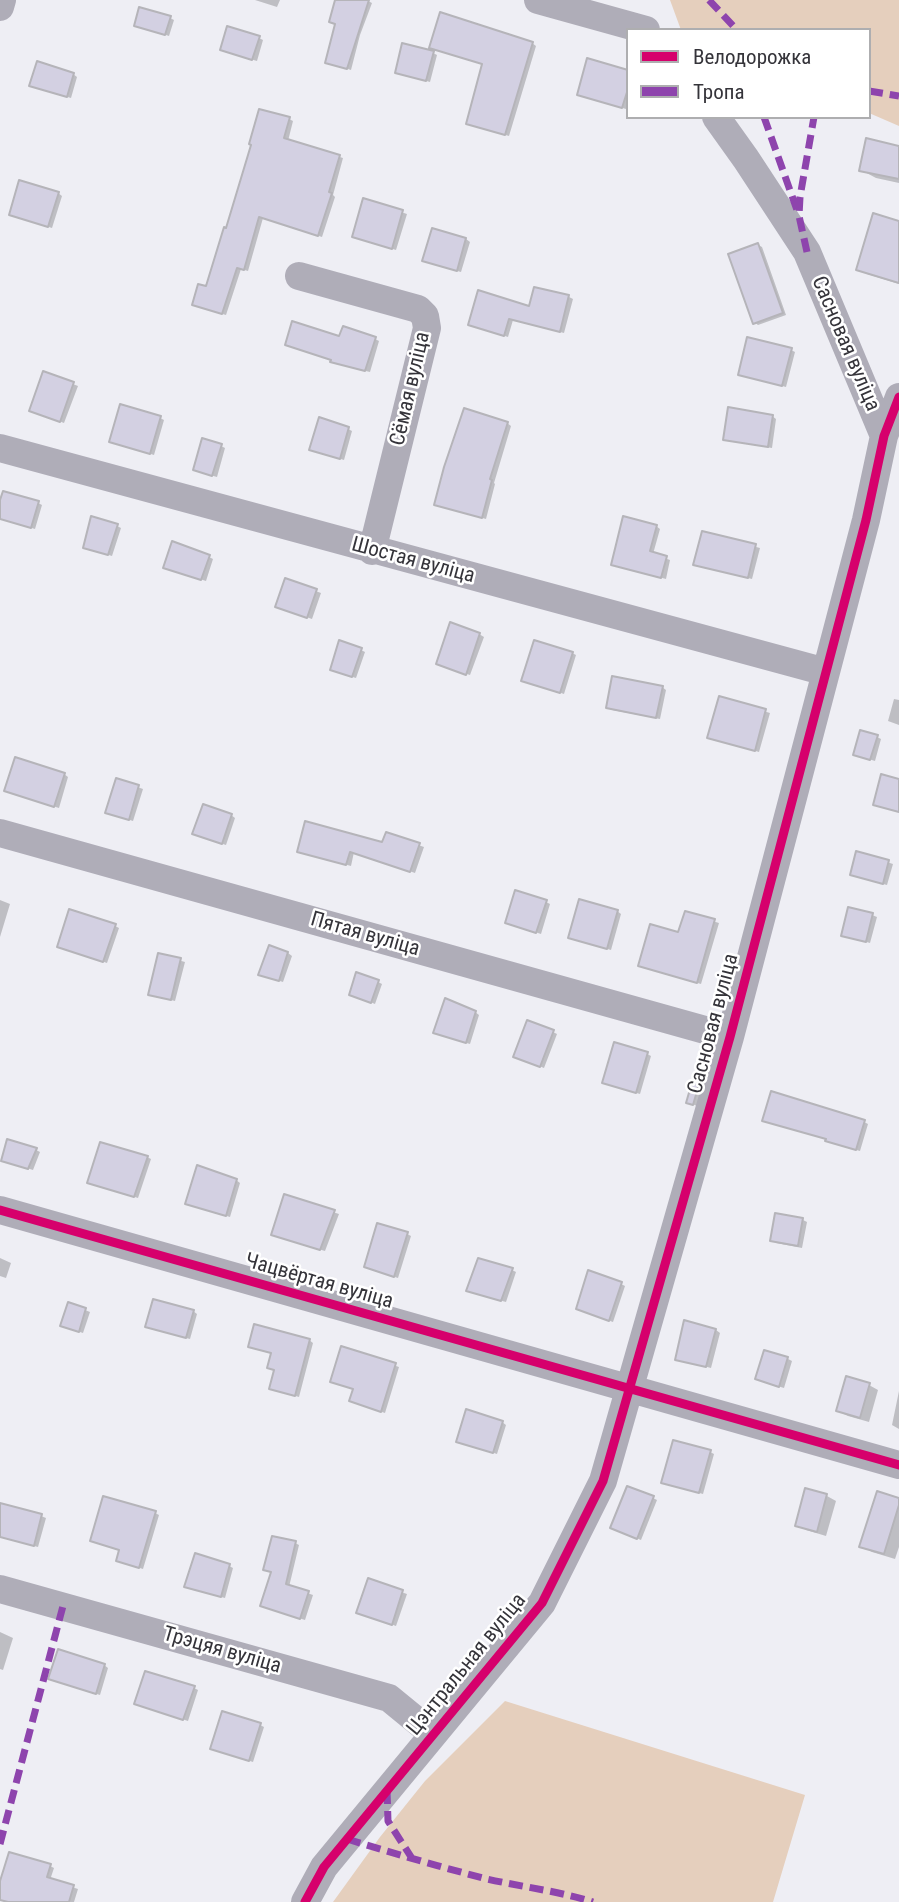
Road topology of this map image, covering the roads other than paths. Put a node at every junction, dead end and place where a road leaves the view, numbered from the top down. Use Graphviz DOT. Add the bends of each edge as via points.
graph roads {
  1 [pos="2,0"];
  2 [pos="538,0"];
  3 [pos="0,7"];
  4 [pos="639,28"];
  5 [pos="717,119"];
  6 [pos="299,275"];
  7 [pos="899,397"];
  8 [pos="884,436"];
  9 [pos="0,448"];
  10 [pos="372,551"];
  11 [pos="826,673"];
  12 [pos="0,833"];
  13 [pos="730,1037"];
  14 [pos="0,1210"];
  15 [pos="629,1388"];
  16 [pos="899,1465"];
  17 [pos="0,1589"];
  18 [pos="433,1734"];
  19 [pos="305,1902"];
  1 -- 3 [label="street"];
  2 -- 4 [label="street"];
  5 -- 8 [label="street, Сасновая вуліца" via="807,252"];
  6 -- 10 [label="street, Сёмая вуліца" via="418,309 425,316 427,328"];
  7 -- 8 [label="street, Сасновая вуліца"];
  8 -- 11 [label="street, Сасновая вуліца"];
  9 -- 10 [label="street, Шостая вуліца"];
  10 -- 11 [label="street, Шостая вуліца"];
  11 -- 13 [label="street, Сасновая вуліца"];
  12 -- 13 [label="street, Пятая вуліца"];
  13 -- 15 [label="street, Сасновая вуліца"];
  14 -- 15 [label="street, Чацвёртая вуліца"];
  15 -- 16 [label="street"];
  15 -- 18 [label="street, Цэнтральная вуліца" via="603,1481 542,1603"];
  17 -- 18 [label="street, Трэцяя вуліца" via="390,1698"];
  18 -- 19 [label="street, Цэнтральная вуліца" via="324,1867"];
}
